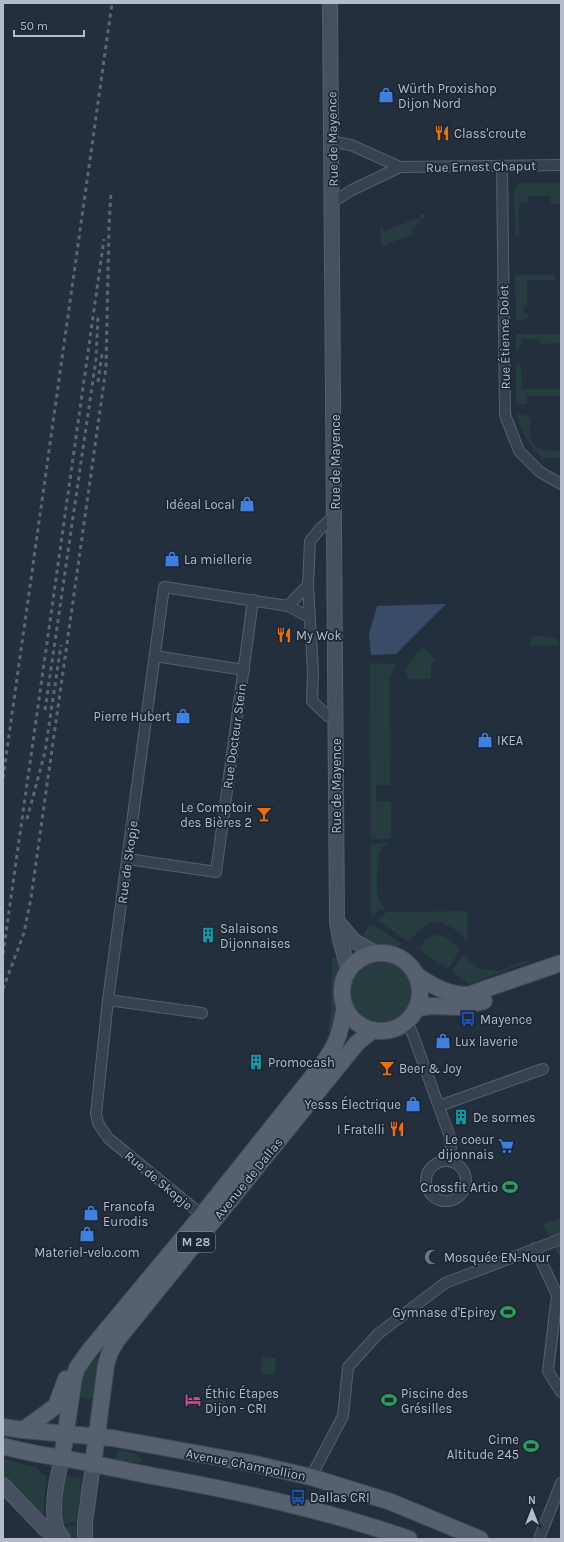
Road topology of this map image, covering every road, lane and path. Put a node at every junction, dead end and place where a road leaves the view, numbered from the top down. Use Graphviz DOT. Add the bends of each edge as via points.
graph roads {
  1 [pos="330,3"];
  2 [pos="332,143"];
  3 [pos="502,166"];
  4 [pos="561,166"];
  5 [pos="400,167"];
  6 [pos="333,202"];
  7 [pos="561,484"];
  8 [pos="335,515"];
  9 [pos="308,585"];
  10 [pos="253,600"];
  11 [pos="288,606"];
  12 [pos="309,618"];
  13 [pos="155,656"];
  14 [pos="244,670"];
  15 [pos="336,716"];
  16 [pos="128,859"];
  17 [pos="338,922"];
  18 [pos="375,953"];
  19 [pos="561,963"];
  20 [pos="349,971"];
  21 [pos="561,972"];
  22 [pos="418,976"];
  23 [pos="108,1000"];
  24 [pos="345,1007"];
  25 [pos="418,1008"];
  26 [pos="202,1013"];
  27 [pos="407,1021"];
  28 [pos="372,1030"];
  29 [pos="543,1069"];
  30 [pos="439,1106"];
  31 [pos="447,1161"];
  32 [pos="202,1215"];
  33 [pos="561,1240"];
  34 [pos="536,1248"];
  35 [pos="89,1351"];
  36 [pos="561,1392"];
  37 [pos="3,1426"];
  38 [pos="23,1430"];
  39 [pos="66,1433"];
  40 [pos="97,1436"];
  41 [pos="3,1446"];
  42 [pos="62,1458"];
  43 [pos="93,1465"];
  44 [pos="311,1477"];
  45 [pos="561,1483"];
  46 [pos="3,1485"];
  47 [pos="60,1536"];
  48 [pos="85,1539"];
  49 [pos="408,1539"];
  50 [pos="480,1539"];
  51 [pos="539,1539"];
  1 -- 2 [label="main road, Rue de Mayence"];
  2 -- 5 [label="street, Rue Ernest Chaput" via="351,146"];
  2 -- 6 [label="main road, Rue de Mayence"];
  3 -- 4 [label="street, Rue Ernest Chaput"];
  3 -- 5 [label="street, Rue Ernest Chaput"];
  3 -- 7 [label="street, Rue Étienne Dolet" via="505,415 519,451 540,472"];
  5 -- 6 [label="street, Rue Ernest Chaput"];
  6 -- 8 [label="main road, Rue de Mayence"];
  8 -- 9 [label="street" via="310,541"];
  8 -- 15 [label="main road, Rue de Mayence"];
  9 -- 11 [label="street"];
  9 -- 12 [label="street"];
  10 -- 11 [label="street, Rue de Skopje"];
  10 -- 13 [label="street, Rue de Skopje" via="164,587"];
  10 -- 14 [label="street, Rue Docteur Stein"];
  11 -- 12 [label="street, Rue de Skopje"];
  12 -- 15 [label="street" via="313,672 312,702 328,716"];
  13 -- 14 [label="street"];
  13 -- 16 [label="street, Rue de Skopje"];
  14 -- 16 [label="street, Rue Docteur Stein" via="216,872"];
  15 -- 17 [label="main road, Rue de Mayence"];
  16 -- 23 [label="street, Rue de Skopje"];
  17 -- 18 [label="main road" via="354,941"];
  17 -- 20 [label="main road, Rue de Mayence"];
  18 -- 20 [label="main road" via="353,965"];
  18 -- 22 [label="main road" via="393,954 405,961"];
  19 -- 22 [label="main road" via="468,995 447,992"];
  20 -- 24 [label="main road" via="343,982 342,996"];
  21 -- 25 [label="main road" via="490,999 461,1007"];
  22 -- 25 [label="main road"];
  23 -- 26 [label="street"];
  23 -- 32 [label="street, Rue de Skopje" via="96,1105 98,1123 108,1138"];
  24 -- 28 [label="main road" via="350,1017"];
  24 -- 32 [label="main road, Avenue de Dallas / M 28" via="340,1036 333,1050"];
  25 -- 27 [label="main road"];
  27 -- 28 [label="main road" via="398,1028"];
  27 -- 30 [label="street"];
  28 -- 40 [label="main road, Avenue de Dallas / M 28" via="358,1043 117,1340 106,1365"];
  29 -- 30 [label="street"];
  30 -- 31 [label="street" via="450,1137 451,1148"];
  31 -- 31 [label="street" via="459,1166 466,1184 460,1195 448,1201 430,1194 426,1181 430,1169 441,1161"];
  32 -- 35 [label="main road, Avenue de Dallas / M 28"];
  33 -- 34 [label="street"];
  34 -- 36 [label="street" via="557,1295 548,1371"];
  34 -- 44 [label="street" via="445,1283 378,1334 348,1367 343,1416"];
  35 -- 38 [label="main road, Avenue de Dallas / M 28" via="69,1372 56,1406"];
  35 -- 39 [label="main road, Avenue de Dallas / M 28" via="74,1377"];
  37 -- 38 [label="main road, Avenue Champollion"];
  38 -- 39 [label="main road, Avenue Champollion"];
  39 -- 40 [label="main road, Avenue Champollion"];
  39 -- 42 [label="main road, Avenue de Dallas / M 28"];
  40 -- 43 [label="main road, Avenue de Dallas / M 28"];
  40 -- 44 [label="main road, Avenue Champollion" via="255,1464"];
  41 -- 42 [label="main road"];
  42 -- 43 [label="main road"];
  42 -- 47 [label="main road" via="54,1513"];
  43 -- 48 [label="main road"];
  43 -- 49 [label="main road" via="302,1506"];
  44 -- 50 [label="main road, Avenue Champollion" via="391,1502"];
  45 -- 51 [label="street"];
  46 -- 47 [label="main road" via="45,1529"];
}
